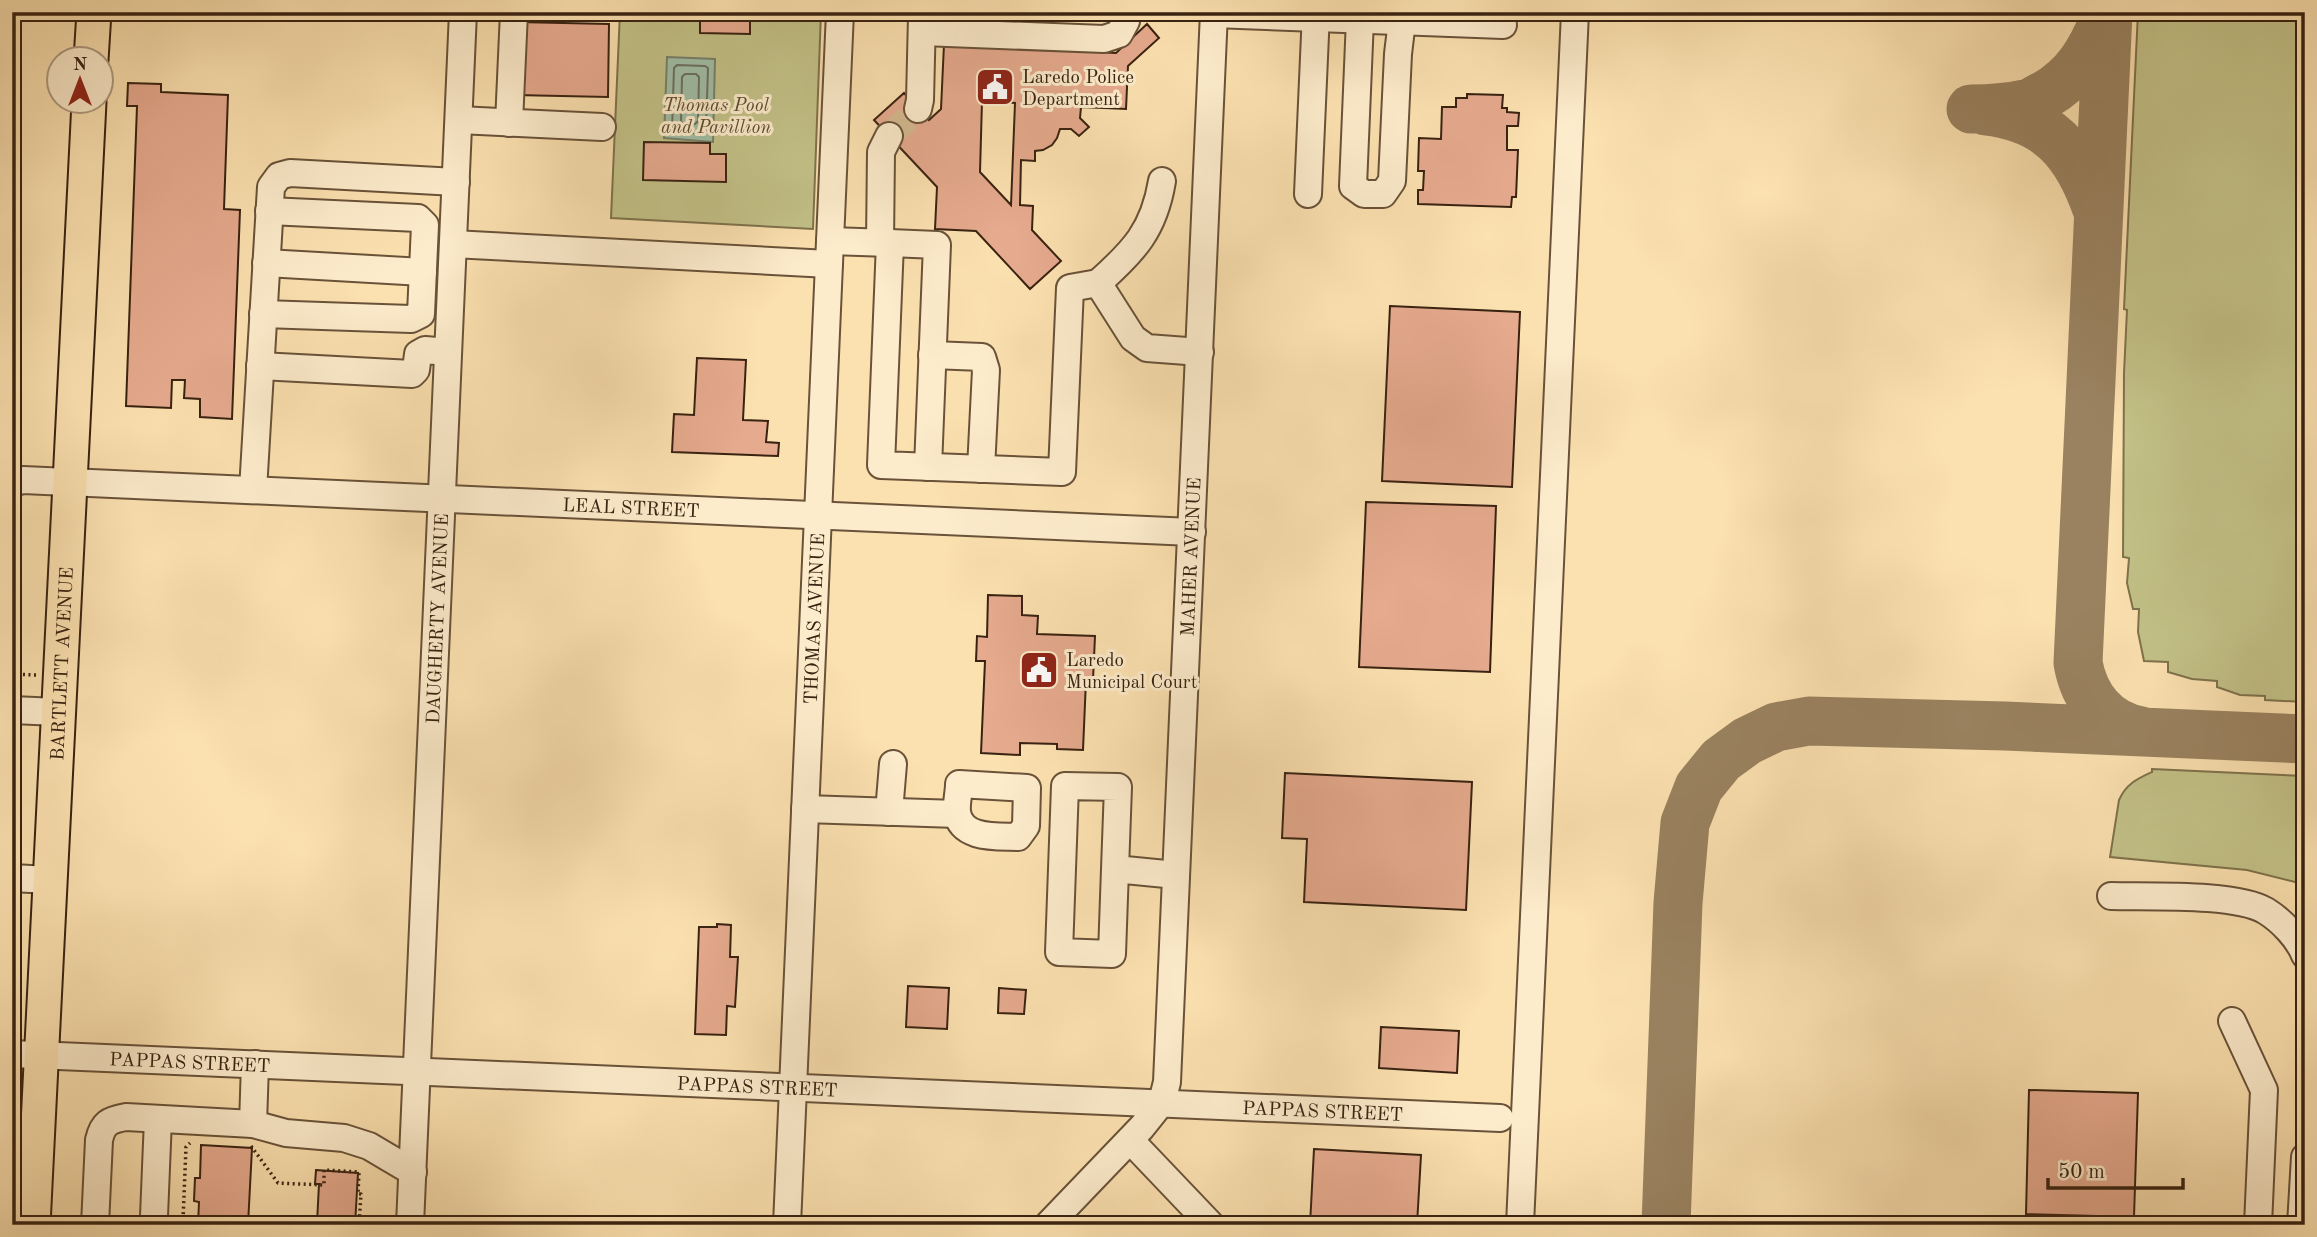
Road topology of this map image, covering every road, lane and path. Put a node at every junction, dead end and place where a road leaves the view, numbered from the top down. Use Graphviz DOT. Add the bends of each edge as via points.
graph roads {
  1 [pos="463,12"];
  2 [pos="514,12"];
  3 [pos="840,12"];
  4 [pos="1121,12"];
  5 [pos="1575,12"];
  6 [pos="1214,13"];
  7 [pos="1316,15"];
  8 [pos="91,16"];
  9 [pos="1403,17"];
  10 [pos="1360,19"];
  11 [pos="1499,21"];
  12 [pos="924,22"];
  13 [pos="91,46"];
  14 [pos="918,109"];
  15 [pos="88,116"];
  16 [pos="458,120"];
  17 [pos="509,122"];
  18 [pos="602,127"];
  19 [pos="889,136"];
  20 [pos="1162,181"];
  21 [pos="456,182"];
  22 [pos="1308,194"];
  23 [pos="269,211"];
  24 [pos="885,243"];
  25 [pos="453,244"];
  26 [pos="830,253"];
  27 [pos="266,263"];
  28 [pos="423,272"];
  29 [pos="1098,283"];
  30 [pos="263,313"];
  31 [pos="448,352"];
  32 [pos="1200,352"];
  33 [pos="932,355"];
  34 [pos="260,366"];
  35 [pos="928,467"];
  36 [pos="981,469"];
  37 [pos="12,483"];
  38 [pos="70,483"];
  39 [pos="253,490"];
  40 [pos="442,498"];
  41 [pos="818,515"];
  42 [pos="1192,532"];
  43 [pos="12,674"];
  44 [pos="38,675"];
  45 [pos="12,710"];
  46 [pos="58,712"];
  47 [pos="893,764"];
  48 [pos="805,809"];
  49 [pos="889,813"];
  50 [pos="957,814"];
  51 [pos="1115,869"];
  52 [pos="1176,874"];
  53 [pos="12,878"];
  54 [pos="50,880"];
  55 [pos="2111,896"];
  56 [pos="2305,955"];
  57 [pos="2232,1021"];
  58 [pos="26,1054"];
  59 [pos="255,1064"];
  60 [pos="417,1070"];
  61 [pos="793,1086"];
  62 [pos="1162,1102"];
  63 [pos="1500,1118"];
  64 [pos="158,1119"];
  65 [pos="246,1135"];
  66 [pos="1130,1140"];
  67 [pos="190,1143"];
  68 [pos="2305,1157"];
  69 [pos="413,1172"];
  70 [pos="153,1221"];
  71 [pos="33,1225"];
  72 [pos="94,1225"];
  73 [pos="123,1225"];
  74 [pos="359,1225"];
  75 [pos="410,1225"];
  76 [pos="787,1225"];
  77 [pos="1048,1225"];
  78 [pos="1211,1225"];
  79 [pos="1520,1225"];
  80 [pos="2258,1225"];
  81 [pos="2301,1225"];
  1 -- 16 [label="street, DAUGHERTY AVENUE"];
  2 -- 17 [label="street"];
  3 -- 26 [label="street, THOMAS AVENUE"];
  4 -- 12 [label="street" via="1126,21 1119,34 1104,39"];
  5 -- 79 [label="street"];
  6 -- 7 [label="street"];
  6 -- 32 [label="street, MAHER AVENUE"];
  7 -- 10 [label="street"];
  7 -- 22 [label="street"];
  8 -- 13 [label="main road"];
  9 -- 10 [label="street"];
  9 -- 10 [label="street" via="1392,181 1383,194 1364,194 1353,186"];
  9 -- 11 [label="street"];
  12 -- 14 [label="street"];
  15 -- 38 [label="main road, BARTLETT AVENUE"];
  16 -- 17 [label="street"];
  16 -- 21 [label="street, DAUGHERTY AVENUE"];
  17 -- 18 [label="street"];
  19 -- 24 [label="street" via="881,152"];
  20 -- 29 [label="street" via="1158,207 1149,225 1125,259"];
  21 -- 23 [label="street" via="290,173 279,176 271,187"];
  21 -- 25 [label="street, DAUGHERTY AVENUE"];
  23 -- 27 [label="street"];
  23 -- 28 [label="street" via="418,218 425,225"];
  24 -- 26 [label="street"];
  24 -- 33 [label="street" via="937,246"];
  24 -- 35 [label="street" via="881,465"];
  25 -- 26 [label="street"];
  25 -- 31 [label="street, DAUGHERTY AVENUE"];
  26 -- 41 [label="street, THOMAS AVENUE"];
  27 -- 28 [label="street"];
  27 -- 30 [label="street"];
  28 -- 30 [label="street" via="422,314 411,319"];
  29 -- 32 [label="street" via="1133,338 1147,348"];
  29 -- 36 [label="street" via="1070,288 1062,472"];
  30 -- 34 [label="street"];
  31 -- 34 [label="street" via="425,350 418,354 412,374"];
  31 -- 40 [label="street, DAUGHERTY AVENUE"];
  32 -- 42 [label="street, MAHER AVENUE"];
  33 -- 35 [label="street"];
  33 -- 36 [label="street" via="982,358 986,370"];
  34 -- 39 [label="street"];
  35 -- 36 [label="street"];
  37 -- 38 [label="street, LEAL STREET"];
  38 -- 39 [label="street, LEAL STREET"];
  38 -- 46 [label="main road, BARTLETT AVENUE"];
  39 -- 40 [label="street, LEAL STREET"];
  40 -- 41 [label="street, LEAL STREET"];
  40 -- 60 [label="street, DAUGHERTY AVENUE"];
  41 -- 42 [label="street, LEAL STREET"];
  41 -- 48 [label="street, THOMAS AVENUE"];
  42 -- 52 [label="street, MAHER AVENUE"];
  43 -- 44 [label="path"];
  45 -- 46 [label="street"];
  46 -- 54 [label="main road, BARTLETT AVENUE"];
  47 -- 49 [label="street"];
  48 -- 49 [label="street"];
  48 -- 61 [label="street, THOMAS AVENUE"];
  49 -- 50 [label="street"];
  51 -- 51 [label="street" via="1118,787 1065,786 1059,952 1112,954"];
  51 -- 52 [label="street"];
  52 -- 62 [label="street, MAHER AVENUE" via="1167,1082"];
  53 -- 54 [label="street"];
  54 -- 58 [label="main road, BARTLETT AVENUE"];
  55 -- 56 [label="street" via="2248,904 2284,926"];
  57 -- 80 [label="street" via="2264,1090"];
  58 -- 59 [label="street, PAPPAS STREET"];
  58 -- 71 [label="main road, BARTLETT AVENUE"];
  59 -- 60 [label="street, PAPPAS STREET"];
  59 -- 65 [label="street"];
  60 -- 61 [label="street, PAPPAS STREET"];
  60 -- 69 [label="street, DAUGHERTY AVENUE"];
  61 -- 62 [label="street, PAPPAS STREET"];
  61 -- 76 [label="street, THOMAS AVENUE"];
  62 -- 63 [label="street, PAPPAS STREET"];
  62 -- 66 [label="street"];
  64 -- 65 [label="street"];
  64 -- 70 [label="street"];
  64 -- 72 [label="street" via="118,1118 102,1127"];
  65 -- 69 [label="street" via="344,1138 369,1146"];
  65 -- 74 [label="path" via="278,1183 324,1185 324,1170 359,1172"];
  66 -- 77 [label="street"];
  66 -- 78 [label="street"];
  67 -- 70 [label="path" via="186,1147 182,1222"];
  68 -- 81 [label="street"];
  69 -- 75 [label="street, DAUGHERTY AVENUE"];
  70 -- 73 [label="path"];
}
